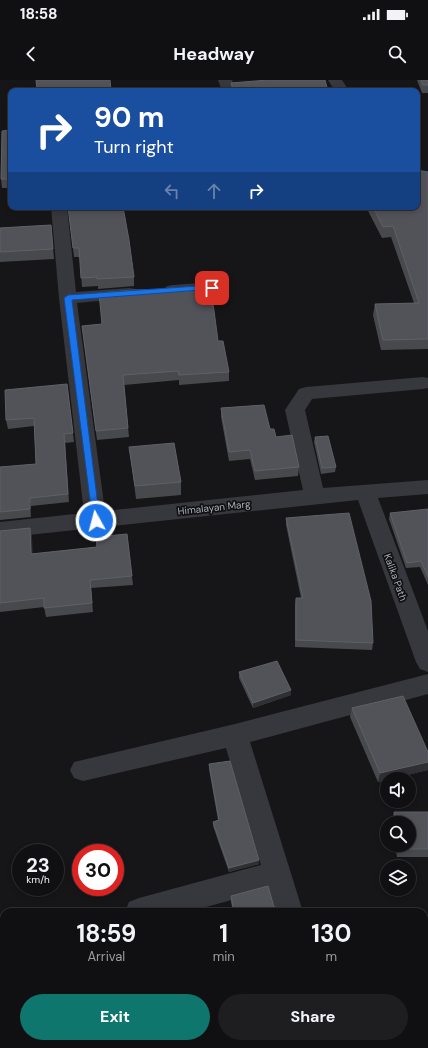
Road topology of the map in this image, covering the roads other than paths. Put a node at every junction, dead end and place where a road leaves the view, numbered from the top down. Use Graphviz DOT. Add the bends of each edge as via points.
graph roads {
  1 [pos="59,210"];
  2 [pos="212,288"];
  3 [pos="68,298"];
  4 [pos="423,383"];
  5 [pos="428,487"];
  6 [pos="365,491"];
  7 [pos="315,496"];
  8 [pos="96,521"];
  9 [pos="0,530"];
  10 [pos="428,662"];
  11 [pos="428,684"];
  12 [pos="235,735"];
  13 [pos="83,770"];
  14 [pos="278,874"];
  15 [pos="154,908"];
  16 [pos="289,908"];
  1 -- 3 [label="street"];
  2 -- 3 [label="street"];
  3 -- 8 [label="street"];
  4 -- 7 [label="street" via="306,393 295,410"];
  5 -- 6 [label="street, Himalayan Marg"];
  6 -- 7 [label="street, Himalayan Marg"];
  6 -- 10 [label="street, Kalika Path"];
  7 -- 8 [label="street, Himalayan Marg"];
  8 -- 9 [label="street, Himalayan Marg"];
  11 -- 12 [label="street"];
  12 -- 13 [label="street"];
  12 -- 14 [label="street"];
  14 -- 15 [label="street"];
  14 -- 16 [label="street"];
}
